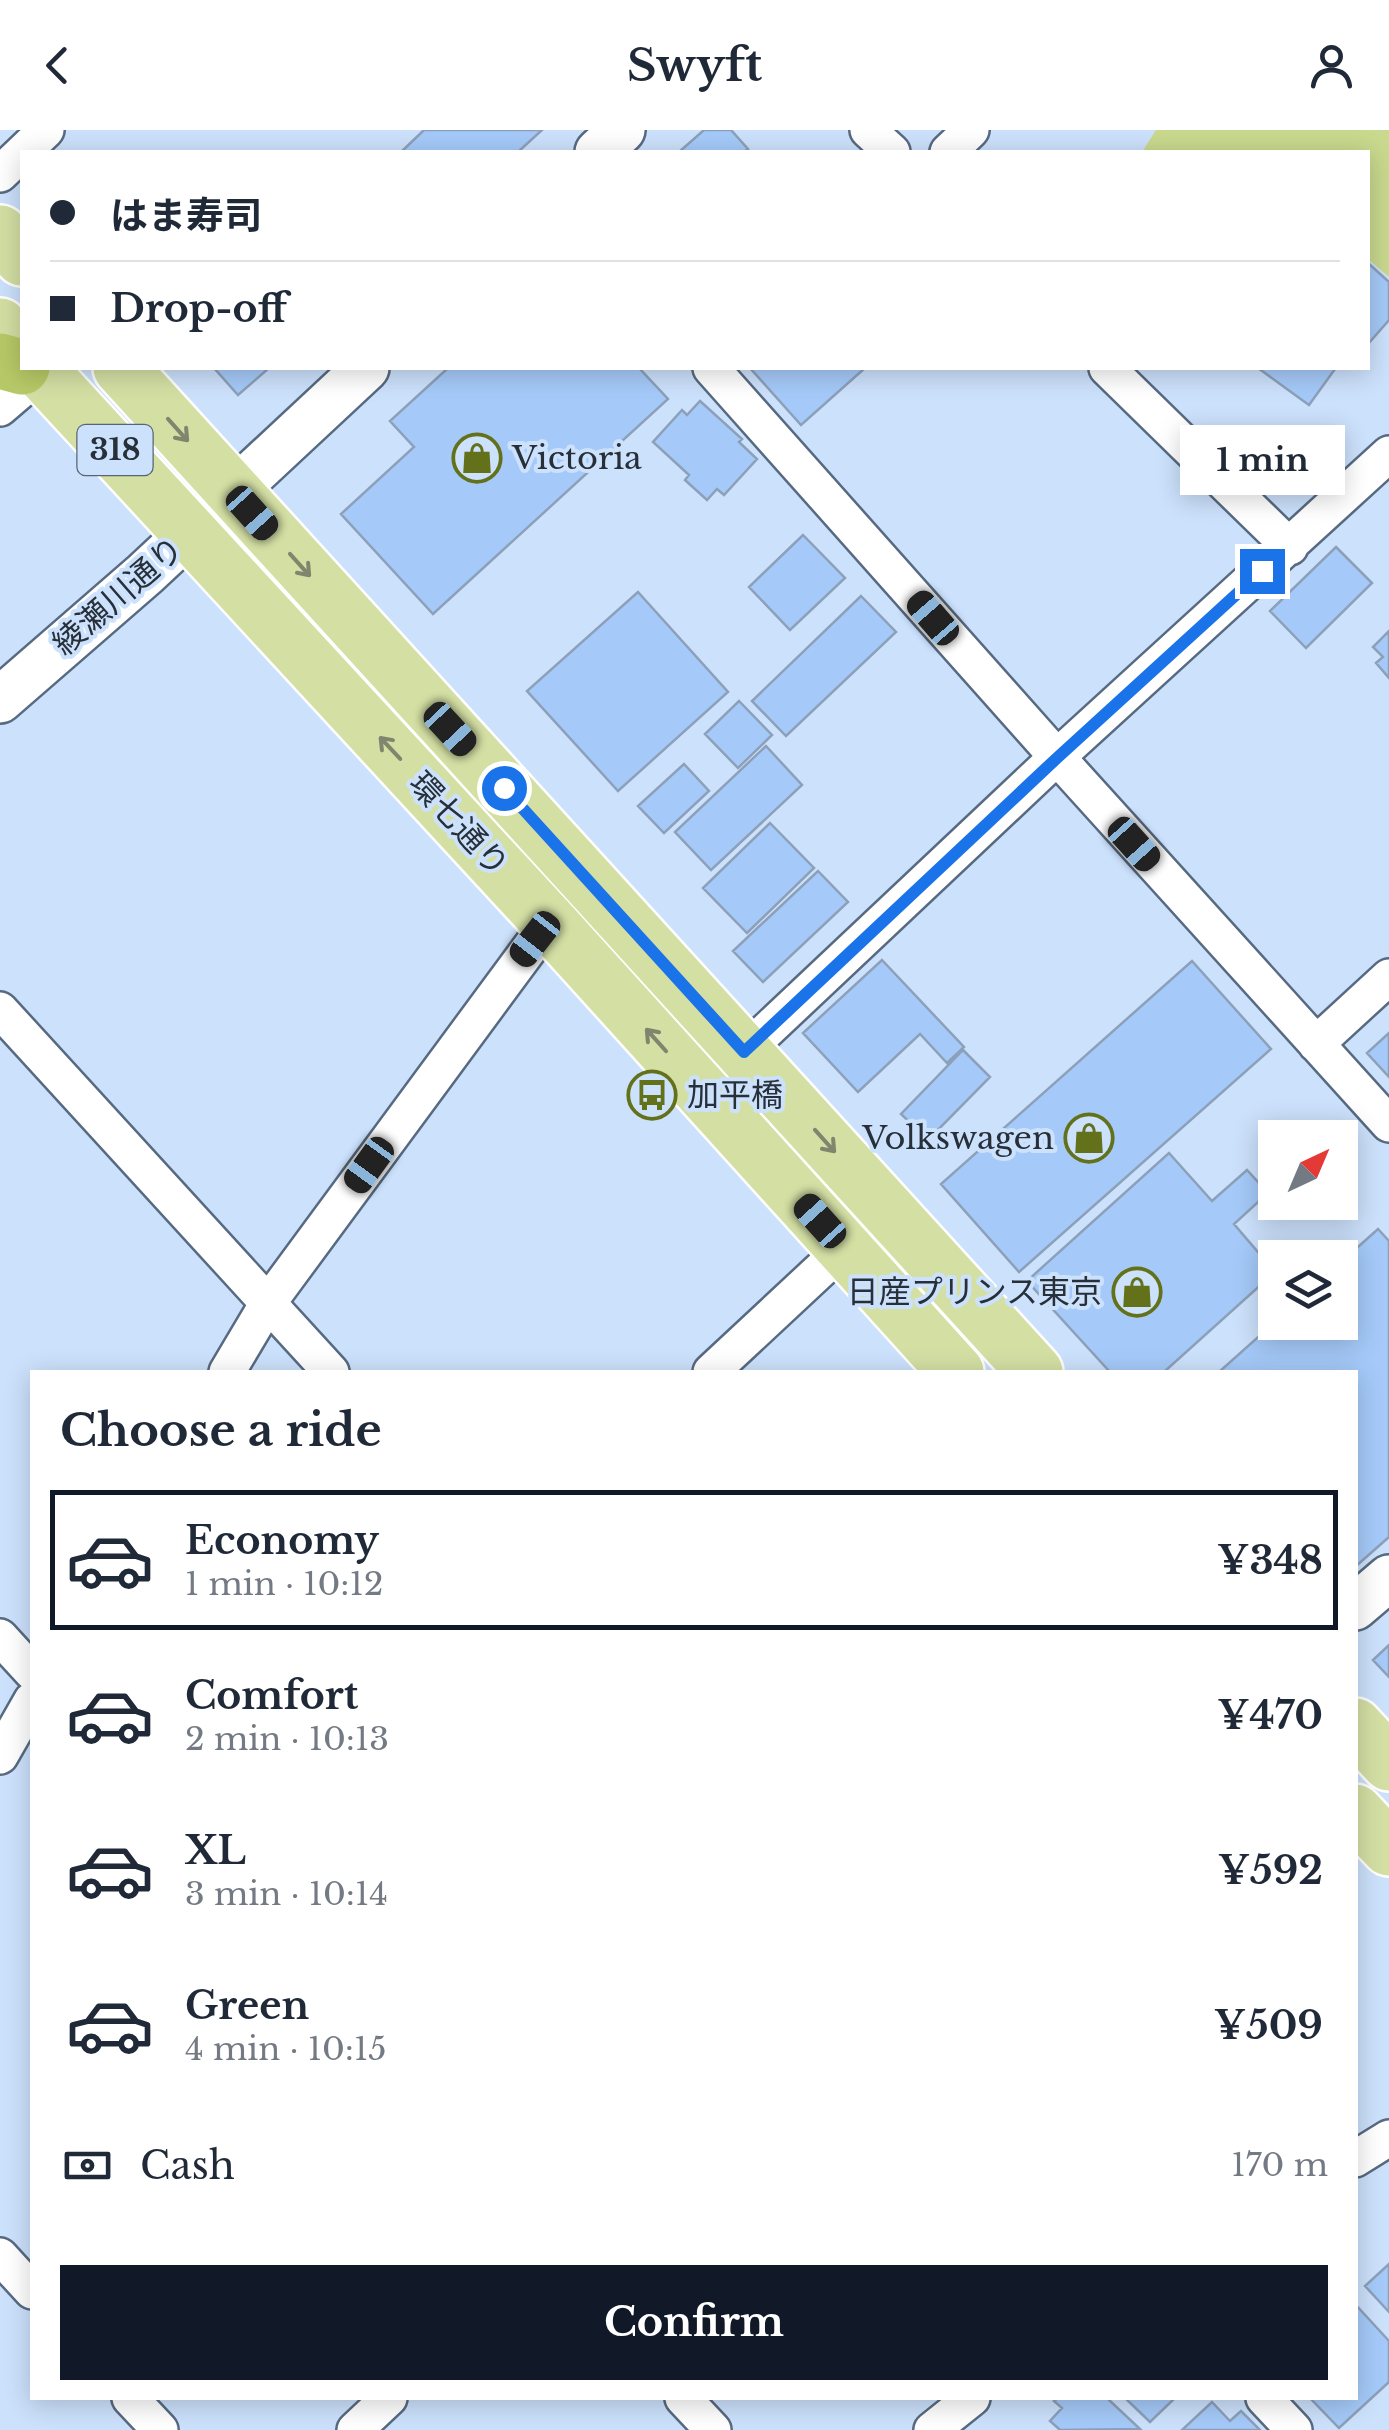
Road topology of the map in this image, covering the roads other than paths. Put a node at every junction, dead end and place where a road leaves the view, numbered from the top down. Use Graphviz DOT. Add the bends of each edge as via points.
graph roads {
  1 [pos="46,130"];
  2 [pos="622,130"];
  3 [pos="868,130"];
  4 [pos="971,130"];
  5 [pos="25,150"];
  6 [pos="600,150"];
  7 [pos="890,150"];
  8 [pos="950,150"];
  9 [pos="20,155"];
  10 [pos="0,174"];
  11 [pos="0,233"];
  12 [pos="20,256"];
  13 [pos="0,326"];
  14 [pos="20,356"];
  15 [pos="22,370"];
  16 [pos="31,370"];
  17 [pos="123,370"];
  18 [pos="364,370"];
  19 [pos="713,370"];
  20 [pos="1109,370"];
  21 [pos="0,408"];
  22 [pos="1389,454"];
  23 [pos="234,493"];
  24 [pos="191,532"];
  25 [pos="1290,547"];
  26 [pos="0,700"];
  27 [pos="1057,758"];
  28 [pos="549,922"];
  29 [pos="1389,977"];
  30 [pos="0,1010"];
  31 [pos="1316,1044"];
  32 [pos="744,1052"];
  33 [pos="1389,1124"];
  34 [pos="844,1248"];
  35 [pos="268,1303"];
  36 [pos="228,1370"];
  37 [pos="329,1370"];
  38 [pos="713,1370"];
  39 [pos="954,1370"];
  40 [pos="1032,1370"];
  41 [pos="1389,1578"];
  42 [pos="1358,1605"];
  43 [pos="0,1638"];
  44 [pos="30,1670"];
  45 [pos="30,1704"];
  46 [pos="1358,1729"];
  47 [pos="0,1756"];
  48 [pos="1389,1763"];
  49 [pos="1358,1815"];
  50 [pos="1389,1848"];
  51 [pos="1389,2138"];
  52 [pos="1358,2157"];
  53 [pos="0,2256"];
  54 [pos="30,2289"];
  55 [pos="132,2400"];
  56 [pos="387,2400"];
  57 [pos="685,2400"];
  58 [pos="970,2400"];
  59 [pos="1266,2400"];
  60 [pos="160,2430"];
  61 [pos="355,2430"];
  62 [pos="713,2430"];
  63 [pos="932,2430"];
  64 [pos="1294,2430"];
  1 -- 5 [label="street"];
  2 -- 6 [label="street"];
  3 -- 7 [label="street"];
  4 -- 8 [label="street"];
  9 -- 10 [label="street"];
  11 -- 12 [label="main road"];
  13 -- 14 [label="main road, 環七通り / 318"];
  15 -- 21 [label="street"];
  16 -- 24 [label="main road, 環七通り / 318"];
  17 -- 23 [label="main road, 環七通り / 318, one-way"];
  18 -- 23 [label="street, 綾瀬川通り"];
  19 -- 27 [label="street"];
  20 -- 25 [label="street"];
  22 -- 25 [label="street"];
  23 -- 24 [label="street, 綾瀬川通り"];
  23 -- 32 [label="main road, 環七通り / 318, one-way"];
  24 -- 26 [label="street, 綾瀬川通り"];
  28 -- 24 [label="main road, 環七通り / 318, one-way"];
  25 -- 27 [label="street"];
  27 -- 31 [label="street"];
  27 -- 32 [label="street"];
  34 -- 28 [label="main road, 環七通り / 318, one-way"];
  28 -- 35 [label="street"];
  29 -- 31 [label="street"];
  30 -- 35 [label="street"];
  31 -- 33 [label="street"];
  32 -- 40 [label="main road, 環七通り / 318, one-way"];
  34 -- 38 [label="street"];
  34 -- 39 [label="main road, 環七通り / 318"];
  35 -- 36 [label="street"];
  35 -- 37 [label="street"];
  41 -- 42 [label="street"];
  43 -- 44 [label="street"];
  45 -- 47 [label="street"];
  46 -- 48 [label="main road"];
  49 -- 50 [label="main road"];
  51 -- 52 [label="street"];
  53 -- 54 [label="street"];
  55 -- 60 [label="street"];
  56 -- 61 [label="street"];
  57 -- 62 [label="street"];
  58 -- 63 [label="street"];
  59 -- 64 [label="street"];
}
